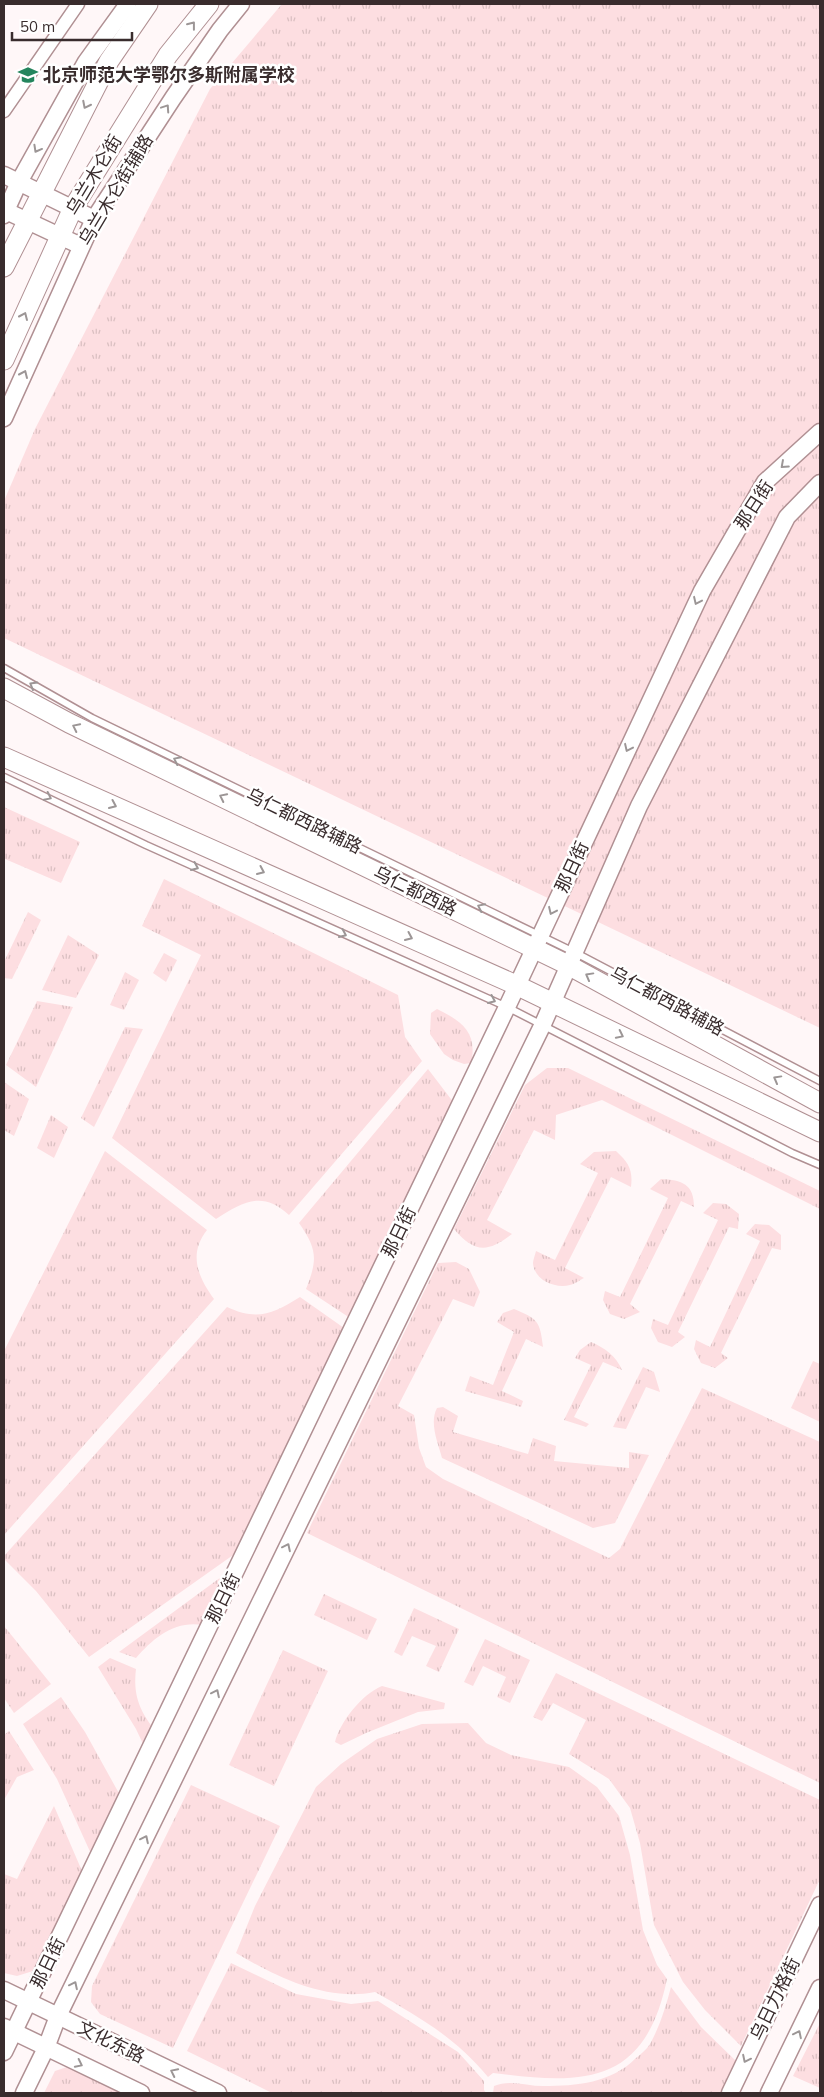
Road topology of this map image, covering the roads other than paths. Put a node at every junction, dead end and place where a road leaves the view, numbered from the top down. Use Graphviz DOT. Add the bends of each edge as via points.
graph roads {
  1 [pos="78,4"];
  2 [pos="128,4"];
  3 [pos="148,4"];
  4 [pos="209,4"];
  5 [pos="241,4"];
  6 [pos="4,111"];
  7 [pos="4,175"];
  8 [pos="19,182"];
  9 [pos="41,193"];
  10 [pos="73,208"];
  11 [pos="4,212"];
  12 [pos="94,219"];
  13 [pos="26,221"];
  14 [pos="60,236"];
  15 [pos="81,246"];
  16 [pos="4,267"];
  17 [pos="4,360"];
  18 [pos="4,418"];
  19 [pos="820,432"];
  20 [pos="820,483"];
  21 [pos="4,668"];
  22 [pos="4,688"];
  23 [pos="4,757"];
  24 [pos="4,777"];
  25 [pos="537,942"];
  26 [pos="572,959"];
  27 [pos="516,985"];
  28 [pos="552,1002"];
  29 [pos="507,1007"];
  30 [pos="543,1024"];
  31 [pos="820,1081"];
  32 [pos="820,1103"];
  33 [pos="820,1132"];
  34 [pos="820,1165"];
  35 [pos="820,1905"];
  36 [pos="820,1988"];
  37 [pos="4,1990"];
  38 [pos="29,2002"];
  39 [pos="58,2016"];
  40 [pos="9,2030"];
  41 [pos="46,2048"];
  42 [pos="4,2052"];
  43 [pos="24,2093"];
  44 [pos="141,2093"];
  45 [pos="218,2093"];
  46 [pos="730,2093"];
  47 [pos="769,2093"];
  1 -- 6 [label="street"];
  2 -- 8 [label="street, one-way" via="86,62"];
  3 -- 9 [label="main road, 乌兰木仑街, one-way" via="109,61"];
  10 -- 4 [label="main road, 乌兰木仑街, one-way" via="168,55"];
  12 -- 5 [label="street, 乌兰木仑街辅路, one-way" via="194,68"];
  7 -- 8 [label="street"];
  8 -- 9 [label="street"];
  8 -- 11 [label="street"];
  9 -- 10 [label="street"];
  9 -- 13 [label="main road, 乌兰木仑街"];
  10 -- 12 [label="street"];
  10 -- 14 [label="main road, 乌兰木仑街"];
  11 -- 13 [label="street"];
  12 -- 15 [label="street, 乌兰木仑街辅路"];
  13 -- 14 [label="street"];
  13 -- 16 [label="main road, 乌兰木仑街"];
  14 -- 15 [label="street"];
  17 -- 14 [label="main road, 乌兰木仑街, one-way"];
  18 -- 15 [label="street, 乌兰木仑街辅路, one-way"];
  19 -- 25 [label="street, 那日街, one-way" via="765,482 702,591"];
  20 -- 26 [label="street, 那日街" via="787,517 639,806"];
  25 -- 21 [label="lane, 乌仁都西路辅路, one-way" via="92,718"];
  25 -- 22 [label="main road, 乌仁都西路, one-way" via="78,727"];
  23 -- 27 [label="main road, one-way"];
  24 -- 29 [label="lane, one-way" via="155,849"];
  25 -- 26 [label="main road, 乌仁都西路"];
  25 -- 27 [label="street, 那日街"];
  26 -- 28 [label="street, 那日街"];
  26 -- 31 [label="lane, 乌仁都西路辅路"];
  32 -- 26 [label="main road, 乌仁都西路, one-way"];
  27 -- 28 [label="main road"];
  27 -- 29 [label="street, 那日街"];
  28 -- 30 [label="street, 那日街"];
  28 -- 33 [label="main road, one-way"];
  29 -- 30 [label="lane"];
  29 -- 38 [label="street, 那日街"];
  30 -- 34 [label="lane"];
  39 -- 30 [label="street, 那日街, one-way"];
  35 -- 46 [label="street, 乌日力格街, one-way"];
  47 -- 36 [label="street, 乌日力格街, one-way"];
  37 -- 38 [label="street, 文化东路"];
  38 -- 39 [label="street, 文化东路"];
  38 -- 40 [label="street, 那日街"];
  39 -- 41 [label="street, 那日街"];
  45 -- 39 [label="street, 文化东路, one-way"];
  40 -- 41 [label="street, 文化东路"];
  40 -- 42 [label="street, 那日街"];
  41 -- 43 [label="street, 那日街"];
  41 -- 44 [label="street, 文化东路, one-way"];
}
